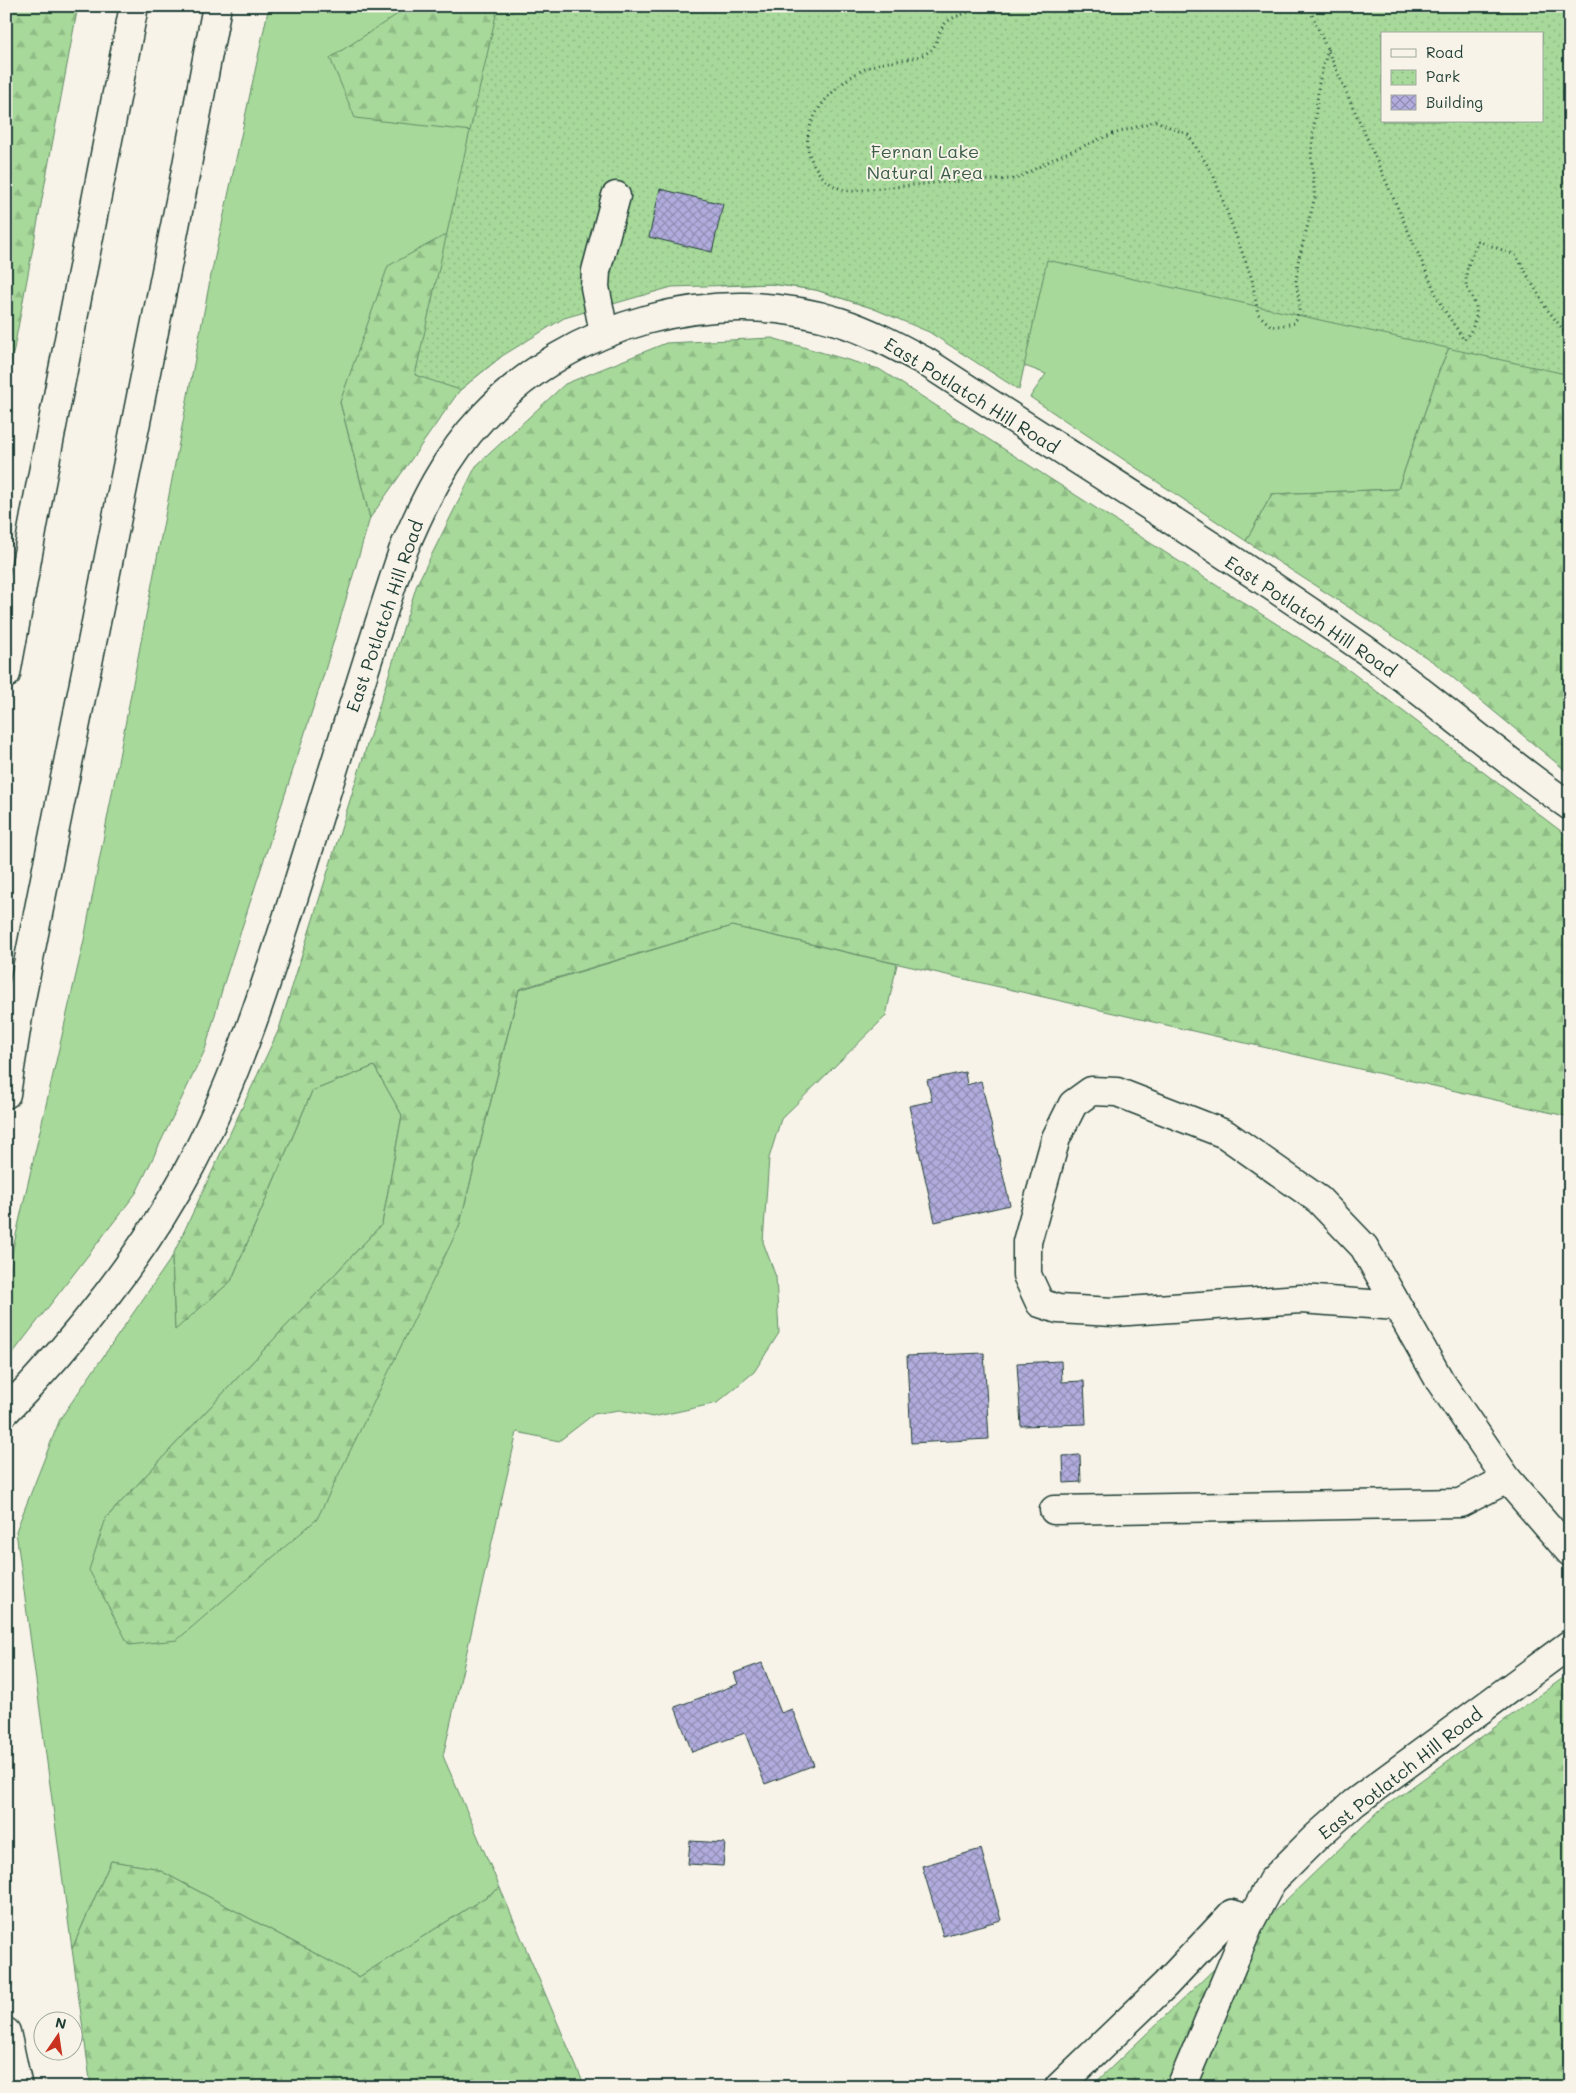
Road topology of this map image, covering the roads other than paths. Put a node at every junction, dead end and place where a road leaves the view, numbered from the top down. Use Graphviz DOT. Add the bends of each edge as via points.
graph roads {
  1 [pos="134,6"];
  2 [pos="217,6"];
  3 [pos="616,196"];
  4 [pos="604,333"];
  5 [pos="6,674"];
  6 [pos="1570,806"];
  7 [pos="6,1094"];
  8 [pos="1397,1306"];
  9 [pos="6,1411"];
  10 [pos="1507,1479"];
  11 [pos="1054,1510"];
  12 [pos="1570,1552"];
  13 [pos="1570,1644"];
  14 [pos="1251,1920"];
  15 [pos="6,2032"];
  16 [pos="18,2087"];
  17 [pos="1059,2087"];
  18 [pos="1181,2087"];
  1 -- 5 [label="main road"];
  2 -- 7 [label="main road" via="22,994"];
  3 -- 4 [label="main road" via="596,271 595,287"];
  4 -- 6 [label="main road, East Potlatch Hill Road" via="650,318 746,307 798,312 840,322 885,340 934,368 1364,649"];
  4 -- 9 [label="main road, East Potlatch Hill Road" via="560,356 515,386 482,418 451,457 424,502 403,551 258,1011 226,1093 190,1167 150,1233 96,1309"];
  8 -- 8 [label="main road" via="1364,1247 1319,1200 1225,1134 1117,1092 1090,1091 1072,1104 1056,1138 1027,1242 1027,1275 1040,1302 1058,1309 1114,1312 1301,1299"];
  8 -- 10 [label="main road" via="1440,1381"];
  10 -- 11 [label="main road" via="1460,1503"];
  10 -- 12 [label="main road"];
  13 -- 14 [label="main road, East Potlatch Hill Road" via="1354,1803 1272,1881"];
  14 -- 17 [label="main road" via="1232,1914 1165,1985"];
  14 -- 18 [label="main road, East Potlatch Hill Road"];
  15 -- 16 [label="main road"];
}
